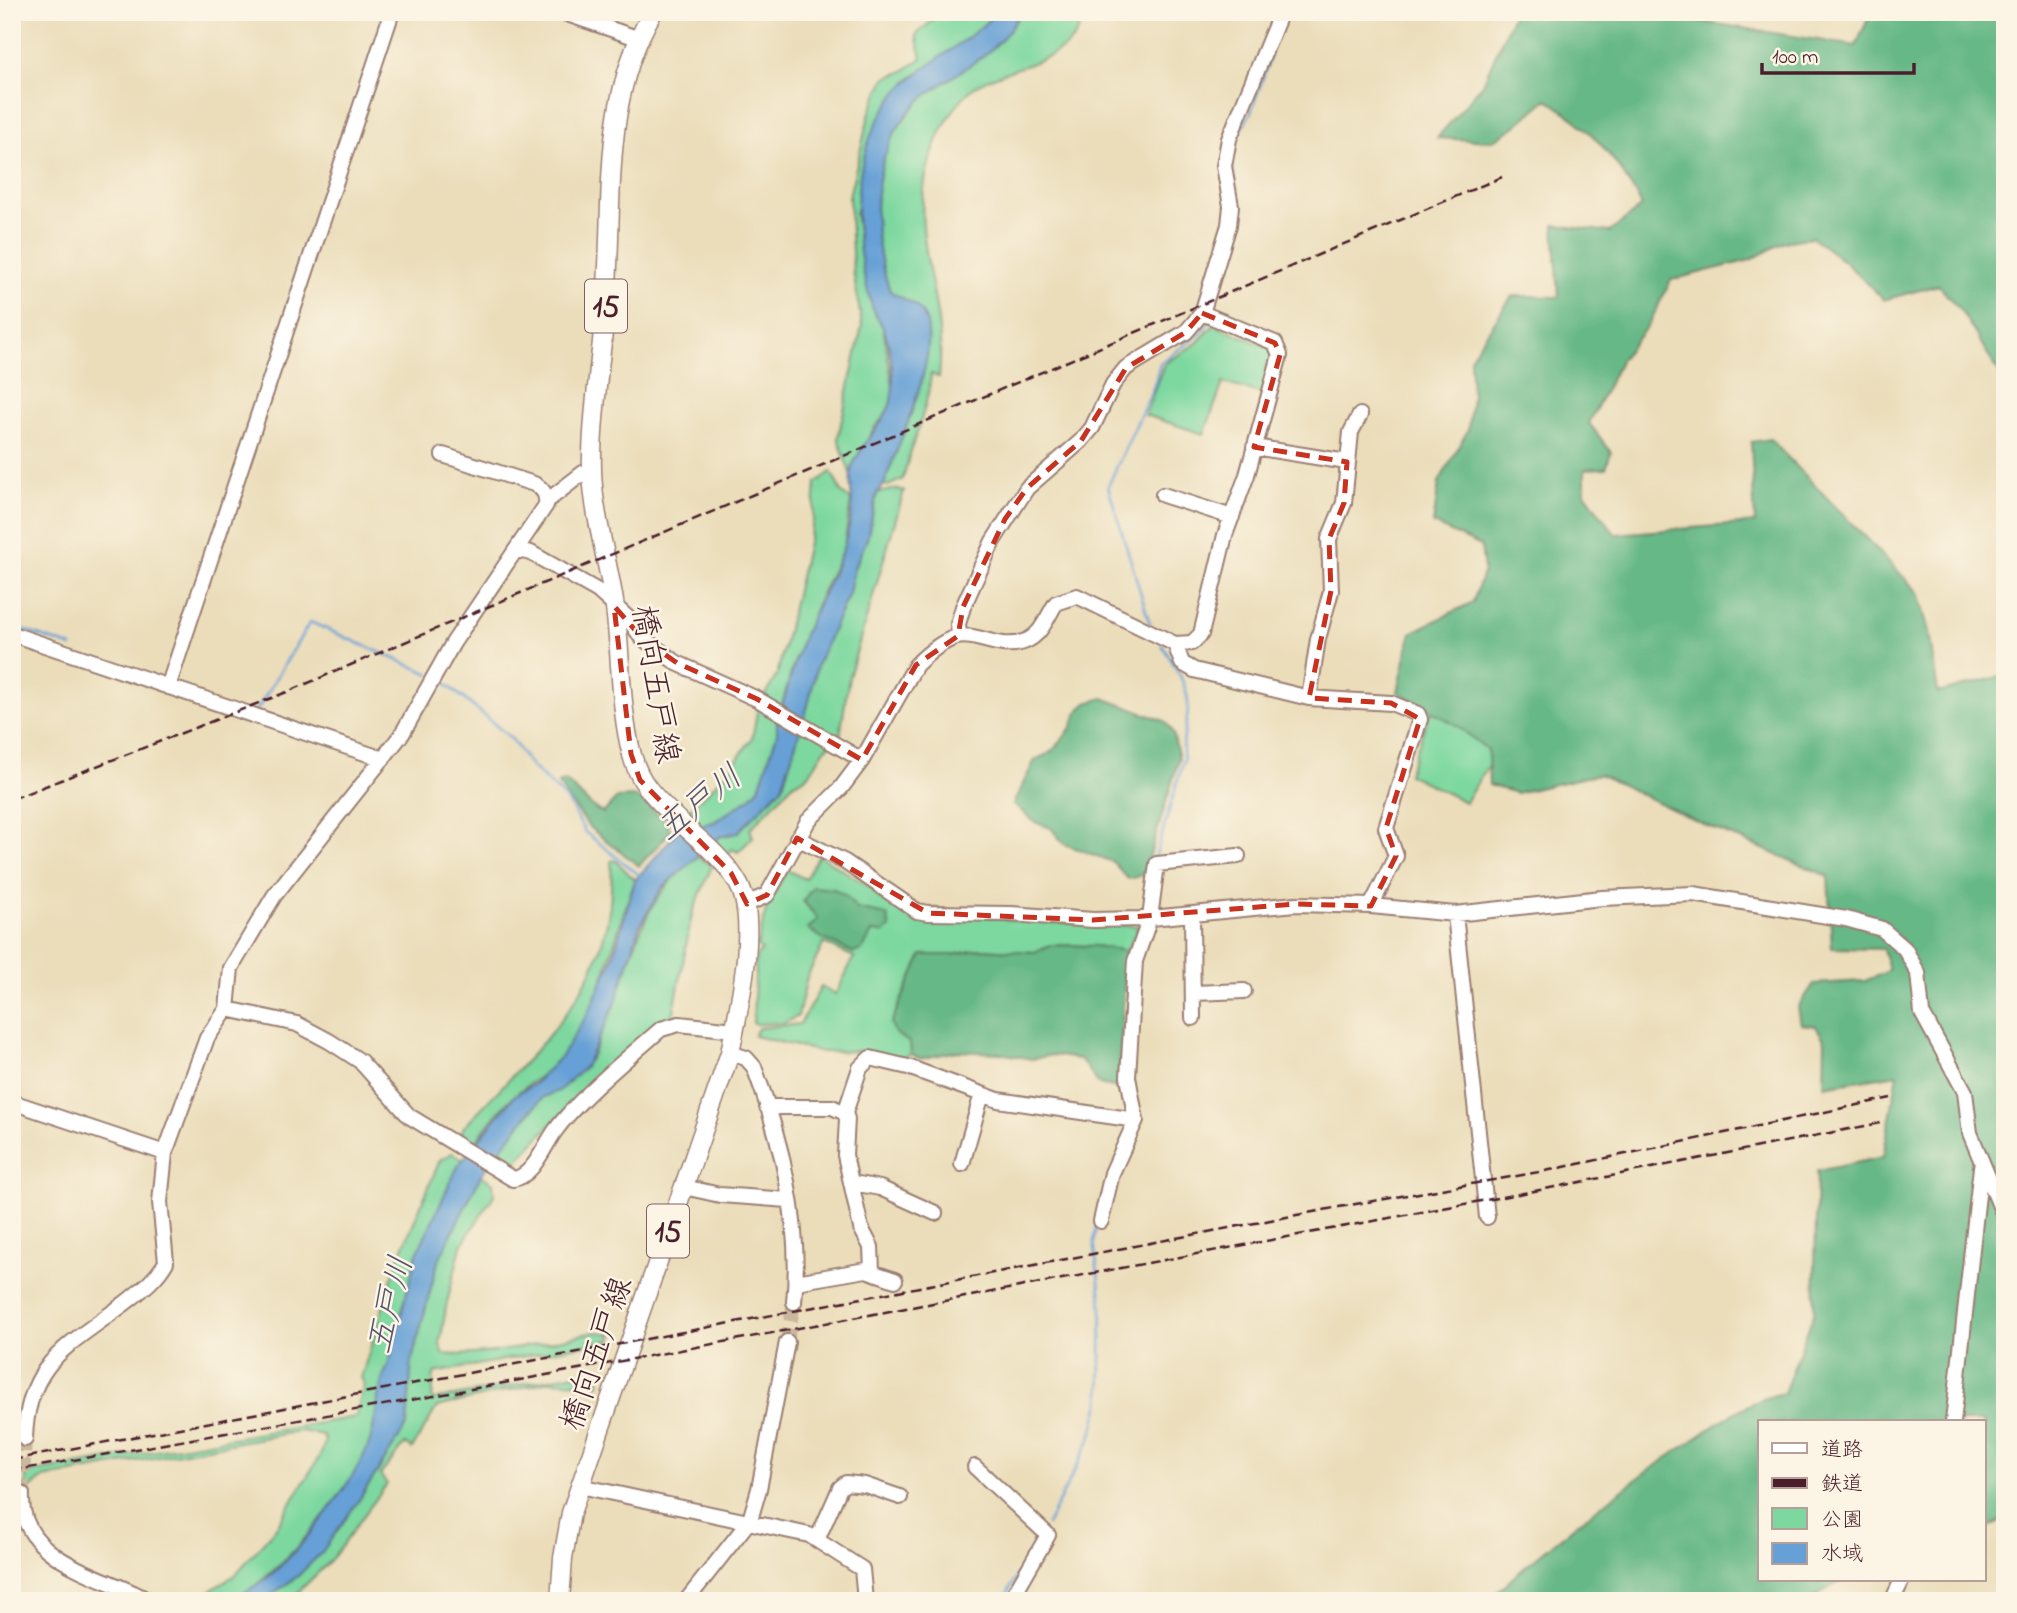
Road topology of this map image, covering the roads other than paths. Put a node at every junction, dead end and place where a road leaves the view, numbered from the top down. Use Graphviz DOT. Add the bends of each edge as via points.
graph roads {
  1 [pos="392,12"];
  2 [pos="561,12"];
  3 [pos="653,12"];
  4 [pos="1281,12"];
  5 [pos="638,38"];
  6 [pos="1202,313"];
  7 [pos="1360,415"];
  8 [pos="1254,447"];
  9 [pos="443,455"];
  10 [pos="1347,463"];
  11 [pos="592,473"];
  12 [pos="1163,495"];
  13 [pos="547,501"];
  14 [pos="1232,517"];
  15 [pos="518,550"];
  16 [pos="614,606"];
  17 [pos="12,634"];
  18 [pos="958,636"];
  19 [pos="1175,644"];
  20 [pos="168,687"];
  21 [pos="1309,698"];
  22 [pos="383,759"];
  23 [pos="862,760"];
  24 [pos="797,838"];
  25 [pos="1238,856"];
  26 [pos="747,904"];
  27 [pos="1371,906"];
  28 [pos="1192,914"];
  29 [pos="1455,914"];
  30 [pos="1150,918"];
  31 [pos="1244,991"];
  32 [pos="1194,993"];
  33 [pos="228,1009"];
  34 [pos="1193,1018"];
  35 [pos="735,1030"];
  36 [pos="730,1053"];
  37 [pos="982,1094"];
  38 [pos="12,1102"];
  39 [pos="767,1108"];
  40 [pos="845,1113"];
  41 [pos="1136,1120"];
  42 [pos="164,1153"];
  43 [pos="962,1164"];
  44 [pos="1981,1166"];
  45 [pos="853,1184"];
  46 [pos="684,1187"];
  47 [pos="788,1200"];
  48 [pos="935,1213"];
  49 [pos="1487,1217"];
  50 [pos="2005,1219"];
  51 [pos="1101,1221"];
  52 [pos="872,1271"];
  53 [pos="895,1280"];
  54 [pos="796,1282"];
  55 [pos="794,1302"];
  56 [pos="787,1342"];
  57 [pos="19,1413"];
  58 [pos="1953,1420"];
  59 [pos="25,1439"];
  60 [pos="975,1467"];
  61 [pos="580,1486"];
  62 [pos="22,1494"];
  63 [pos="900,1497"];
  64 [pos="16,1511"];
  65 [pos="750,1520"];
  66 [pos="817,1540"];
  67 [pos="1901,1582"];
  68 [pos="149,1601"];
  69 [pos="560,1601"];
  70 [pos="686,1601"];
  71 [pos="865,1601"];
  72 [pos="1010,1601"];
  73 [pos="1892,1601"];
  1 -- 20 [label="street"];
  2 -- 5 [label="street"];
  3 -- 5 [label="main road, 橋向五戸線 / 15"];
  4 -- 6 [label="street" via="1228,139 1224,166 1231,206 1229,225"];
  5 -- 11 [label="main road, 橋向五戸線 / 15" via="622,80 614,120"];
  6 -- 8 [label="street" via="1275,343 1280,351"];
  6 -- 18 [label="street" via="1186,332 1126,368 1081,441 1027,488 983,563 963,607"];
  7 -- 10 [label="street" via="1351,432"];
  8 -- 10 [label="street"];
  8 -- 14 [label="street"];
  9 -- 13 [label="street" via="534,484"];
  10 -- 21 [label="street" via="1344,503 1329,539 1331,591"];
  11 -- 13 [label="street" via="583,473"];
  11 -- 16 [label="main road, 橋向五戸線 / 15"];
  12 -- 14 [label="street"];
  13 -- 15 [label="street"];
  14 -- 19 [label="street" via="1201,634 1192,643"];
  15 -- 16 [label="street" via="598,591"];
  15 -- 22 [label="street" via="453,643"];
  16 -- 23 [label="street" via="642,638 677,663 757,699"];
  16 -- 26 [label="main road, 橋向五戸線 / 15" via="631,754 640,780 723,864"];
  17 -- 20 [label="street"];
  18 -- 19 [label="street" via="1010,645 1027,641 1043,628 1056,603 1077,596"];
  18 -- 23 [label="street" via="916,665"];
  19 -- 21 [label="street" via="1182,663 1194,670"];
  20 -- 22 [label="street"];
  21 -- 27 [label="street" via="1391,703 1420,719 1386,828 1396,856"];
  22 -- 33 [label="street" via="282,886 245,942 229,975"];
  23 -- 24 [label="street"];
  24 -- 26 [label="street" via="767,895"];
  24 -- 30 [label="street" via="845,862 917,911 1093,920"];
  25 -- 30 [label="street" via="1157,864"];
  26 -- 35 [label="main road, 橋向五戸線 / 15"];
  27 -- 28 [label="street" via="1296,904"];
  27 -- 29 [label="street"];
  28 -- 30 [label="street"];
  28 -- 32 [label="street"];
  29 -- 44 [label="street" via="1602,898 1693,894 1882,929 1905,949 1918,973 1922,1013 1965,1092 1970,1133"];
  29 -- 49 [label="street"];
  30 -- 41 [label="street" via="1135,961 1128,1051"];
  31 -- 32 [label="street"];
  32 -- 34 [label="street"];
  33 -- 35 [label="street" via="297,1024 329,1041 360,1061 409,1116 505,1176 520,1178 557,1128 661,1029 679,1024"];
  33 -- 42 [label="street" via="207,1038"];
  35 -- 36 [label="main road, 橋向五戸線 / 15"];
  36 -- 39 [label="street" via="746,1058 754,1067"];
  36 -- 46 [label="main road, 橋向五戸線 / 15"];
  37 -- 40 [label="street" via="870,1058 860,1068"];
  37 -- 41 [label="street" via="1025,1105"];
  37 -- 43 [label="street"];
  38 -- 42 [label="street"];
  39 -- 40 [label="street" via="832,1107"];
  39 -- 47 [label="street"];
  40 -- 45 [label="street" via="845,1155"];
  41 -- 51 [label="street" via="1112,1173"];
  42 -- 57 [label="street" via="160,1202 166,1262 148,1285 54,1355"];
  44 -- 50 [label="street"];
  44 -- 58 [label="street"];
  45 -- 48 [label="street" via="880,1188"];
  45 -- 52 [label="street" via="861,1228 871,1247"];
  46 -- 47 [label="street"];
  46 -- 61 [label="main road, 橋向五戸線 / 15"];
  47 -- 54 [label="street"];
  52 -- 53 [label="street"];
  52 -- 54 [label="street"];
  54 -- 55 [label="street"];
  56 -- 65 [label="street"];
  57 -- 59 [label="street"];
  60 -- 72 [label="street" via="1048,1535"];
  61 -- 65 [label="street"];
  61 -- 69 [label="main road, 橋向五戸線 / 15" via="565,1544"];
  62 -- 64 [label="street"];
  63 -- 66 [label="street" via="846,1483"];
  64 -- 68 [label="street" via="46,1548 70,1566"];
  65 -- 66 [label="street"];
  65 -- 70 [label="street"];
  66 -- 71 [label="street" via="862,1569"];
  67 -- 73 [label="street"];
}
